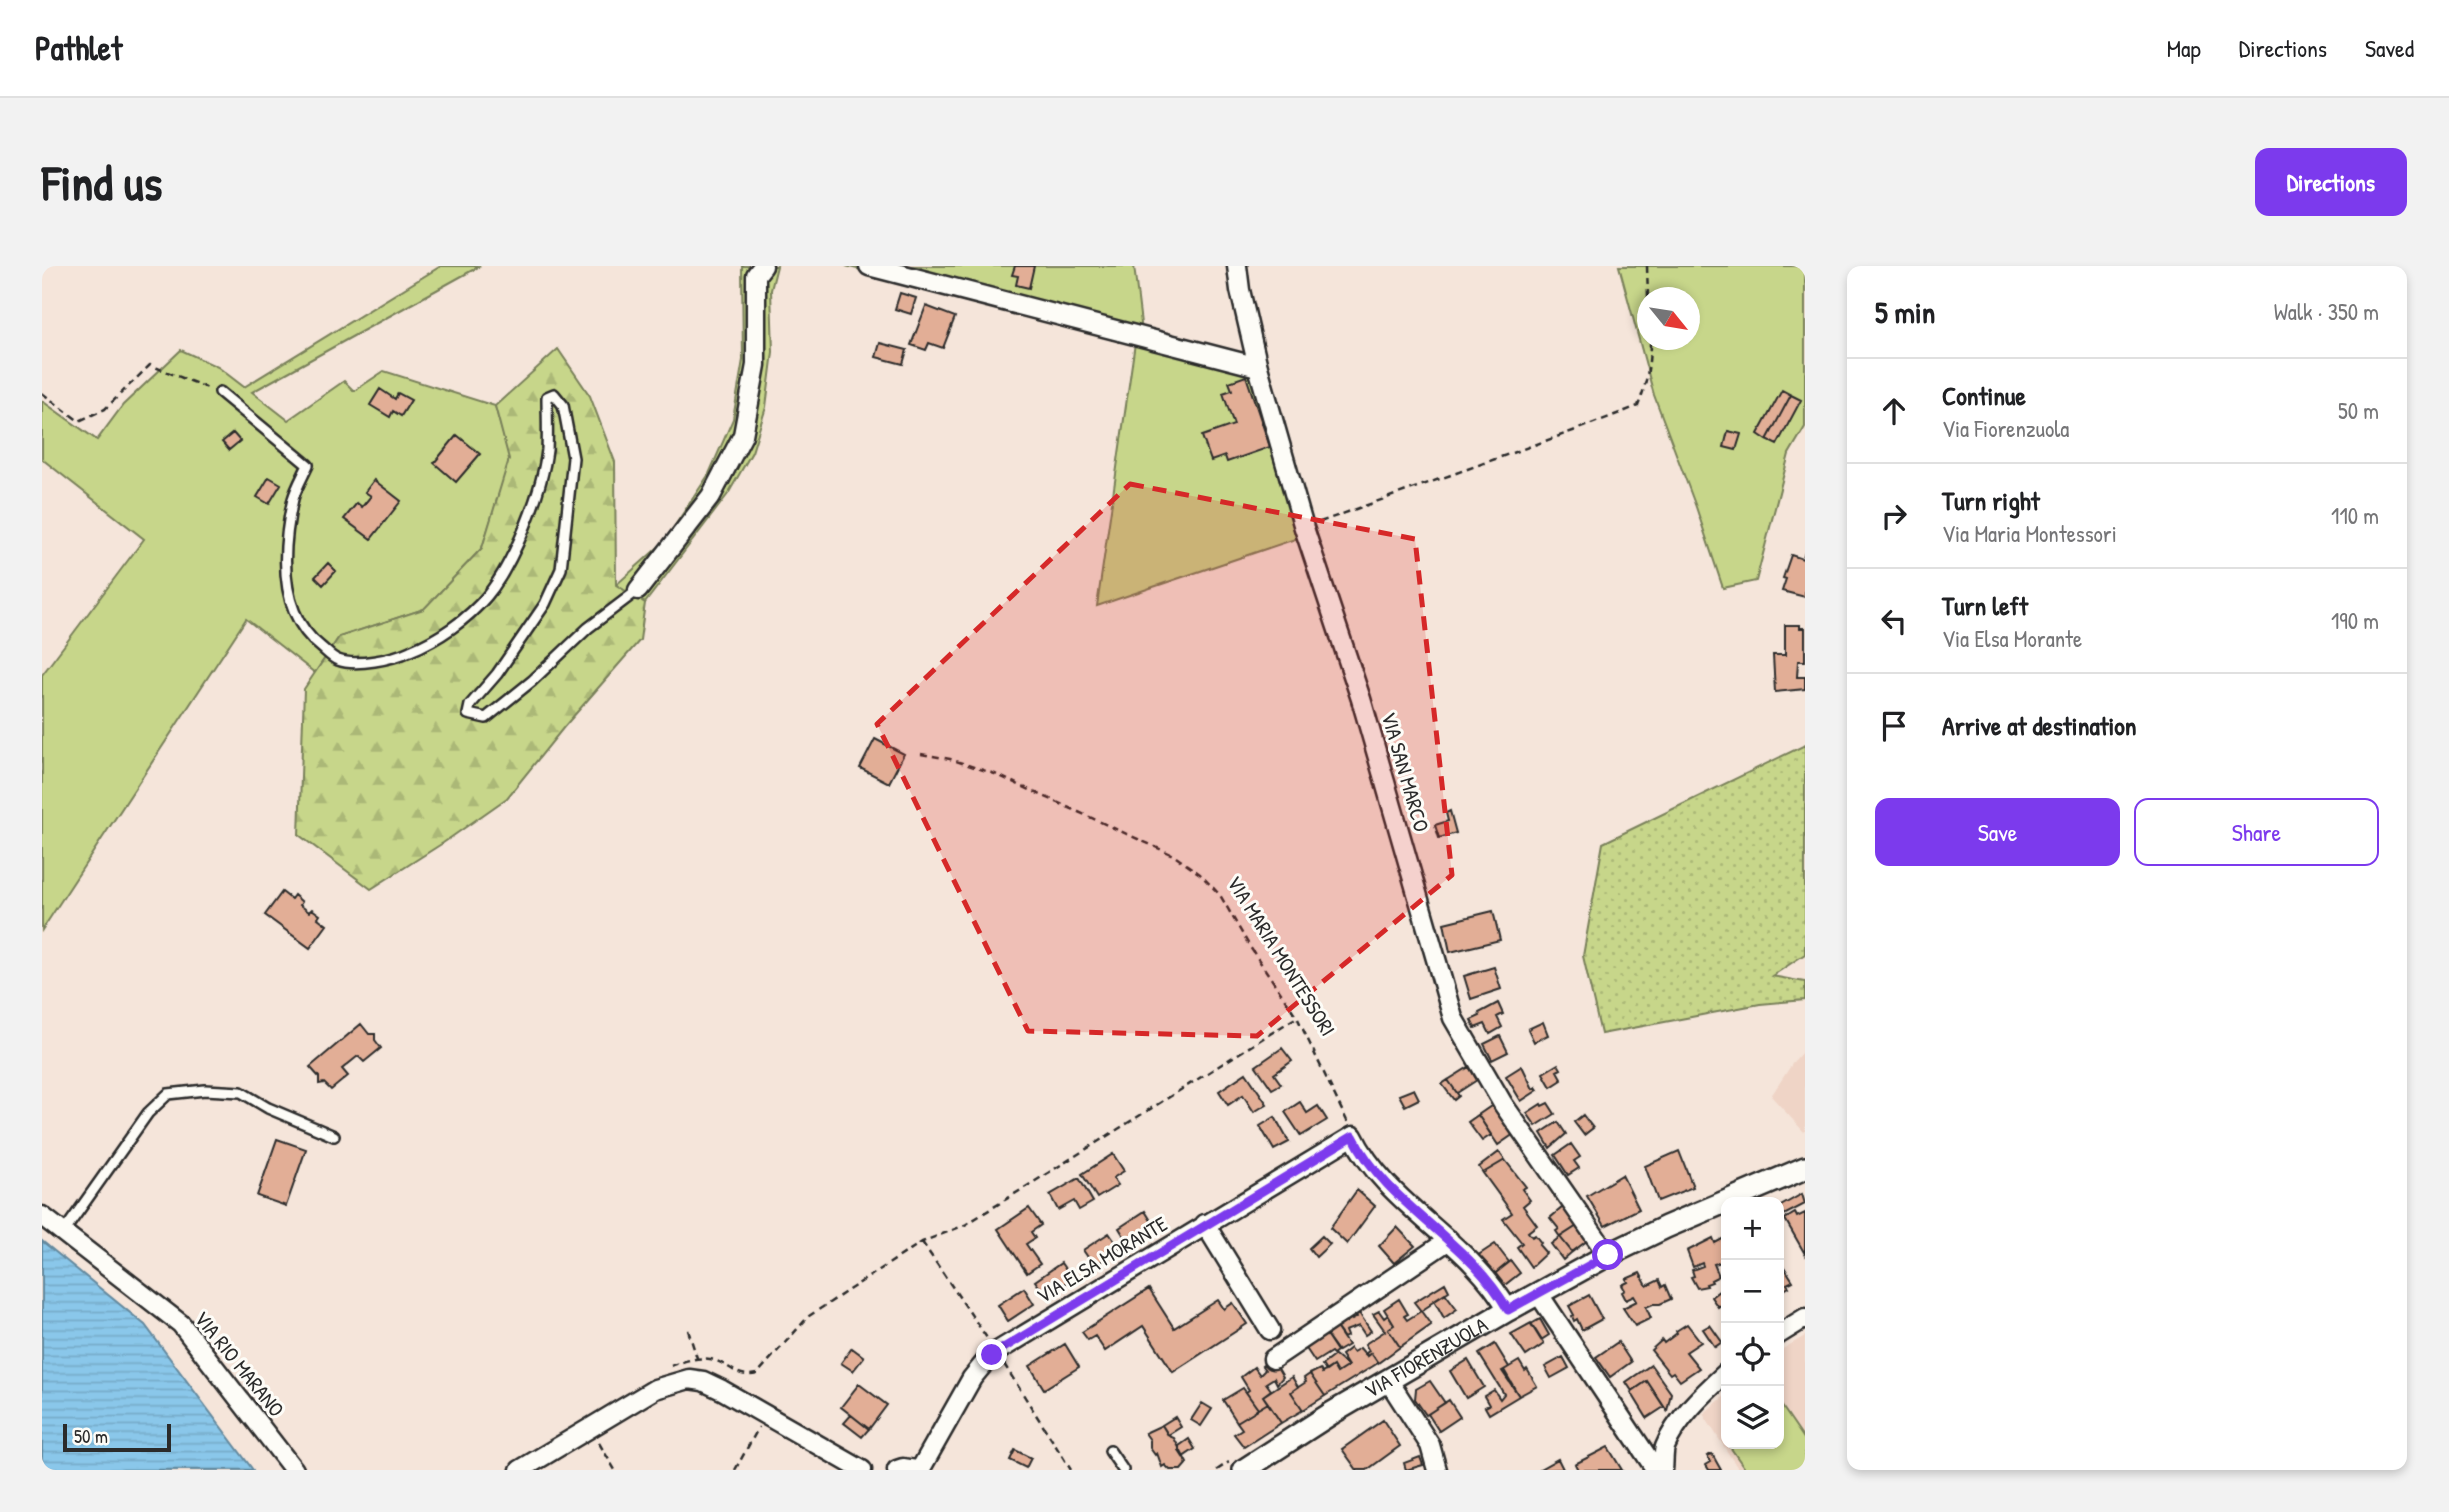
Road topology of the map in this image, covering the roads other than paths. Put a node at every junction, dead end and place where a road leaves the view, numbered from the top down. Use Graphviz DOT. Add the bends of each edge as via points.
graph roads {
  1 [pos="763,266"];
  2 [pos="869,266"];
  3 [pos="1237,266"];
  4 [pos="1258,368"];
  5 [pos="220,392"];
  6 [pos="638,590"];
  7 [pos="334,1136"];
  8 [pos="1805,1168"];
  9 [pos="42,1216"];
  10 [pos="1205,1224"];
  11 [pos="63,1233"];
  12 [pos="1449,1240"];
  13 [pos="1608,1255"];
  14 [pos="1538,1293"];
  15 [pos="1508,1310"];
  16 [pos="1805,1318"];
  17 [pos="1270,1330"];
  18 [pos="1784,1331"];
  19 [pos="1273,1359"];
  20 [pos="1721,1378"];
  21 [pos="1388,1380"];
  22 [pos="1110,1451"];
  23 [pos="295,1470"];
  24 [pos="520,1470"];
  25 [pos="862,1470"];
  26 [pos="897,1470"];
  27 [pos="918,1470"];
  28 [pos="1123,1470"];
  29 [pos="1244,1470"];
  30 [pos="1437,1470"];
  31 [pos="1656,1470"];
  32 [pos="1664,1470"];
  1 -- 6 [label="street" via="756,275 757,365 743,435 711,496"];
  2 -- 4 [label="street"];
  3 -- 4 [label="street, VIA SAN MARCO"];
  4 -- 13 [label="street, VIA SAN MARCO" via="1304,528 1361,699 1453,1018 1503,1104"];
  5 -- 6 [label="lane" via="308,465 293,498 286,587 294,616 311,639 338,660 367,662 400,656 431,643 487,596 520,538 542,474 547,397 554,394 563,405 573,458 561,569 539,613 470,705 468,715 486,718"];
  7 -- 11 [label="lane" via="241,1092 168,1094 148,1113"];
  8 -- 13 [label="street, VIA FIORENZUOLA"];
  9 -- 11 [label="street, VIA RIO MARANO"];
  10 -- 12 [label="street, VIA ELSA MORANTE" via="1353,1136 1371,1167"];
  10 -- 17 [label="street"];
  10 -- 27 [label="street, VIA ELSA MORANTE" via="992,1355 972,1378"];
  11 -- 23 [label="street, VIA RIO MARANO" via="181,1324"];
  12 -- 15 [label="street" via="1475,1265"];
  12 -- 19 [label="street"];
  13 -- 14 [label="street, VIA FIORENZUOLA"];
  14 -- 15 [label="street, VIA FIORENZUOLA"];
  14 -- 31 [label="street"];
  15 -- 21 [label="street, VIA FIORENZUOLA"];
  16 -- 18 [label="street"];
  20 -- 32 [label="street" via="1677,1426 1665,1449"];
  21 -- 29 [label="street, VIA FIORENZUOLA"];
  21 -- 30 [label="street" via="1430,1446"];
  22 -- 28 [label="lane"];
  24 -- 25 [label="street" via="655,1389 689,1379 712,1386"];
  26 -- 27 [label="street"];
}
